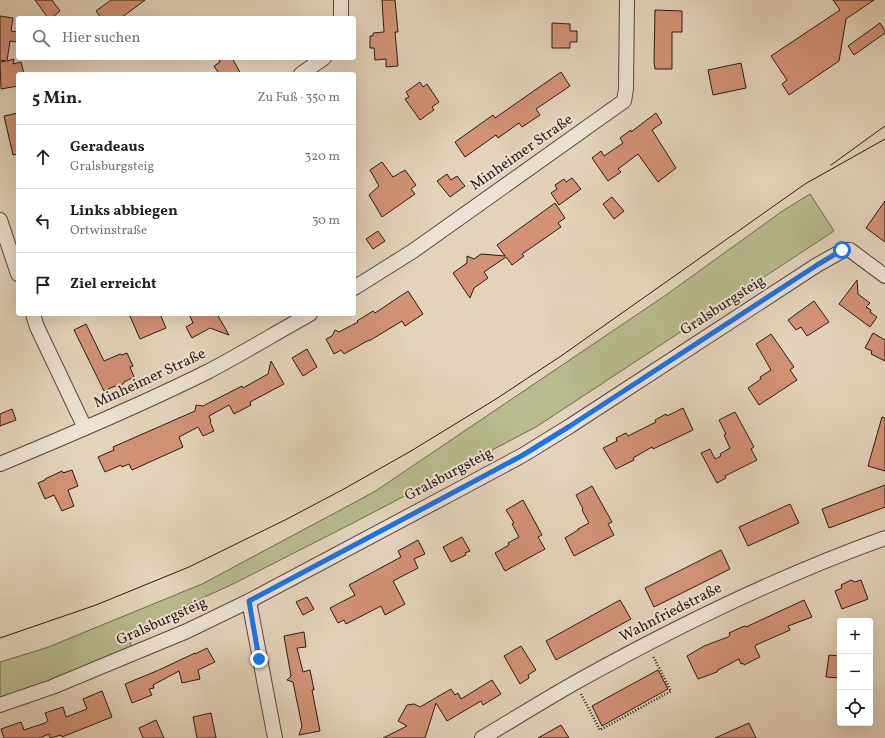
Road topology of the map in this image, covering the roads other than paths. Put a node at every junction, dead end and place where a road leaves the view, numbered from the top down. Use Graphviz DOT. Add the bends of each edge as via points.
graph roads {
  1 [pos="341,0"];
  2 [pos="627,0"];
  3 [pos="341,16"];
  4 [pos="321,60"];
  5 [pos="304,72"];
  6 [pos="0,220"];
  7 [pos="8,243"];
  8 [pos="16,268"];
  9 [pos="885,276"];
  10 [pos="356,287"];
  11 [pos="34,316"];
  12 [pos="306,316"];
  13 [pos="85,428"];
  14 [pos="0,464"];
  15 [pos="885,538"];
  16 [pos="249,601"];
  17 [pos="0,705"];
  18 [pos="275,738"];
  19 [pos="482,738"];
  1 -- 3 [label="street"];
  2 -- 10 [label="street, Minheimer Straße" via="624,101 413,251"];
  4 -- 5 [label="street"];
  6 -- 7 [label="street"];
  7 -- 8 [label="street"];
  9 -- 16 [label="street, Gralsburgsteig" via="850,250 842,250 528,451"];
  11 -- 13 [label="street"];
  12 -- 13 [label="street, Minheimer Straße" via="210,370"];
  13 -- 14 [label="street, Minheimer Straße"];
  15 -- 19 [label="street, Wahnfriedstraße" via="850,550 724,605 577,682"];
  16 -- 17 [label="street, Gralsburgsteig" via="135,653"];
  16 -- 18 [label="street"];
}
